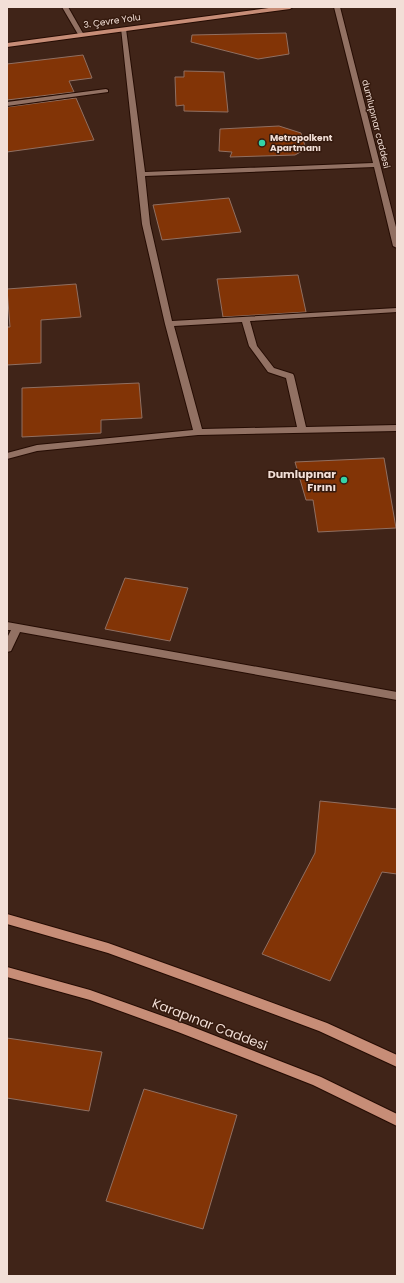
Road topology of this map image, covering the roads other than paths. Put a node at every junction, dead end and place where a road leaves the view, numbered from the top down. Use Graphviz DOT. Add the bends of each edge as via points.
graph roads {
  1 [pos="65,7"];
  2 [pos="290,7"];
  3 [pos="337,7"];
  4 [pos="123,29"];
  5 [pos="82,35"];
  6 [pos="7,45"];
  7 [pos="106,91"];
  8 [pos="7,104"];
  9 [pos="377,165"];
  10 [pos="141,174"];
  11 [pos="397,246"];
  12 [pos="397,310"];
  13 [pos="245,319"];
  14 [pos="169,324"];
  15 [pos="397,428"];
  16 [pos="302,430"];
  17 [pos="198,432"];
  18 [pos="7,456"];
  19 [pos="12,627"];
  20 [pos="7,648"];
  21 [pos="397,696"];
  22 [pos="7,919"];
  23 [pos="7,972"];
  24 [pos="397,1061"];
  25 [pos="397,1120"];
  1 -- 5 [label="street"];
  2 -- 4 [label="main road, 3. Çevre Yolu"];
  3 -- 9 [label="street, dumlupınar caddesi"];
  4 -- 5 [label="main road, 3. Çevre Yolu"];
  4 -- 10 [label="street"];
  5 -- 6 [label="main road, 3. Çevre Yolu"];
  7 -- 8 [label="street"];
  9 -- 10 [label="street"];
  9 -- 11 [label="street, dumlupınar caddesi"];
  10 -- 14 [label="street" via="146,224"];
  12 -- 13 [label="street"];
  13 -- 14 [label="street"];
  13 -- 16 [label="street" via="253,346 271,370 290,376"];
  14 -- 17 [label="street"];
  15 -- 16 [label="street"];
  16 -- 17 [label="street"];
  17 -- 18 [label="street" via="37,448"];
  19 -- 20 [label="street"];
  19 -- 21 [label="street"];
  22 -- 24 [label="main road" via="108,948 189,977 324,1027"];
  23 -- 25 [label="main road, Karapınar Caddesi" via="90,995 181,1028 317,1081"];
}
